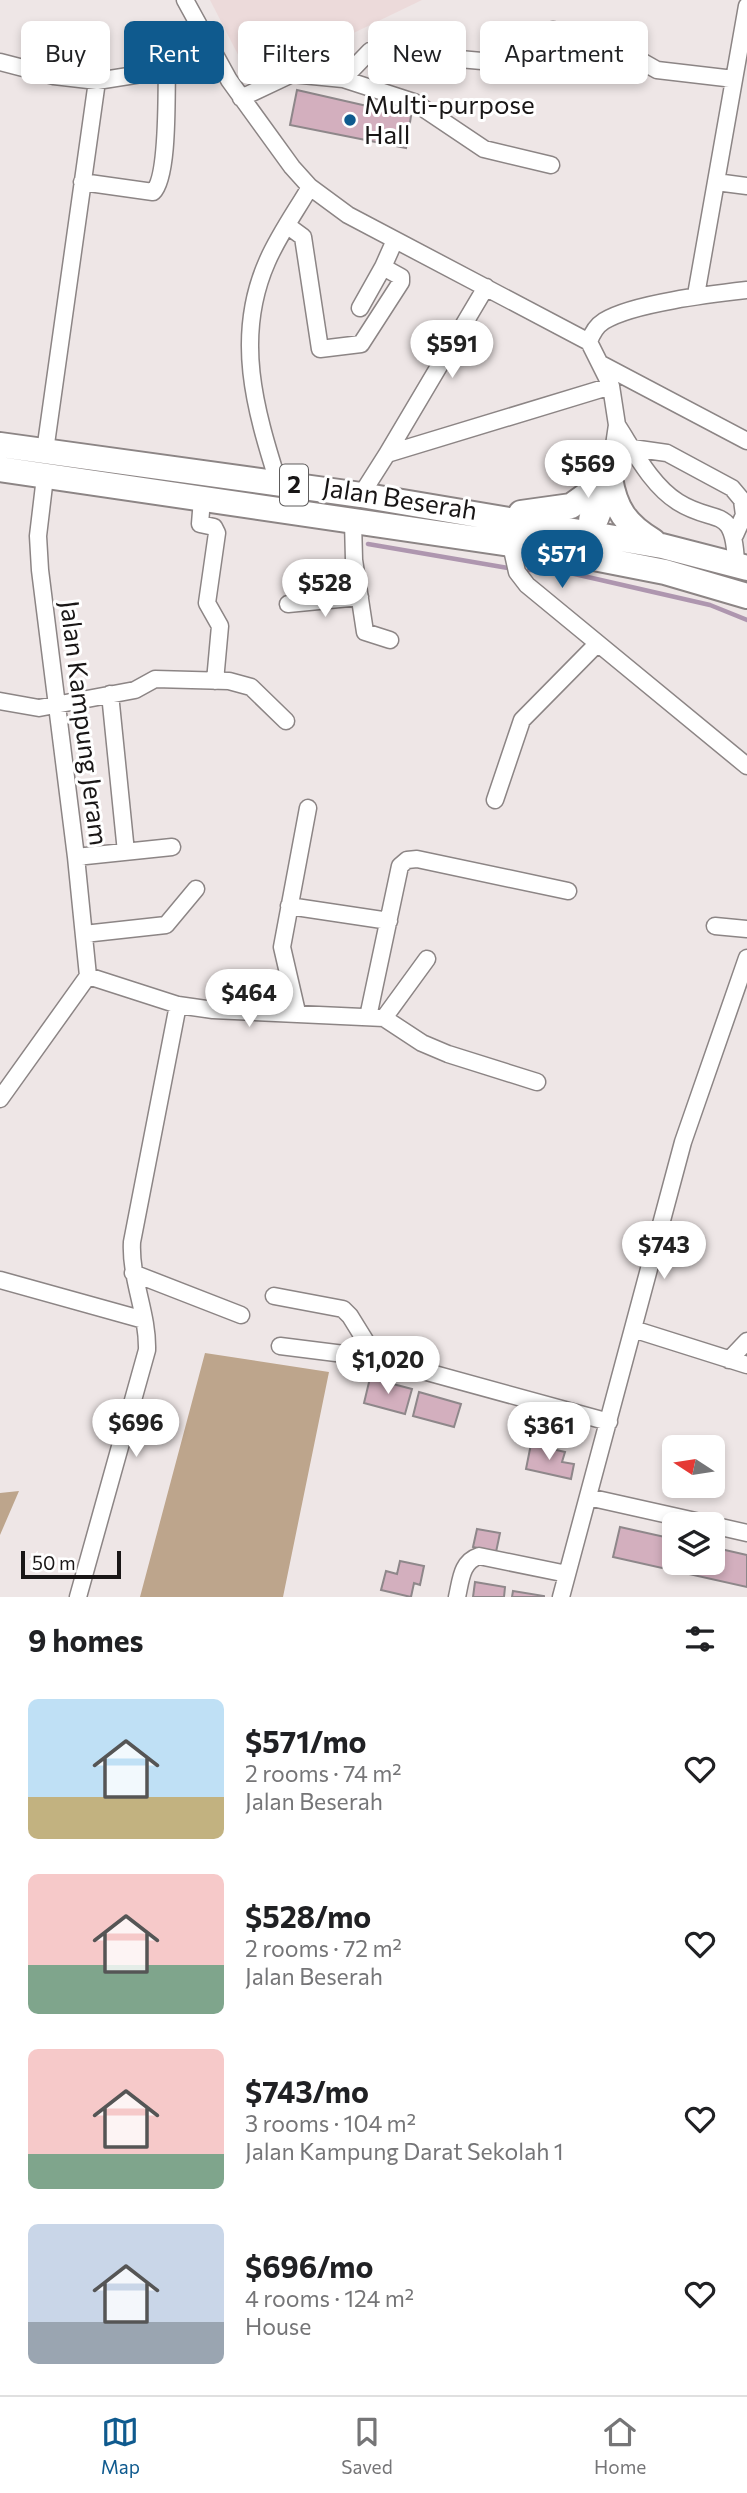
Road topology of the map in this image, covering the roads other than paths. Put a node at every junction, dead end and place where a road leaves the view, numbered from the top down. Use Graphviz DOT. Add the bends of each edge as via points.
graph roads {
  1 [pos="185,0"];
  2 [pos="747,6"];
  3 [pos="196,21"];
  4 [pos="0,62"];
  5 [pos="21,67"];
  6 [pos="354,67"];
  7 [pos="224,72"];
  8 [pos="739,74"];
  9 [pos="354,83"];
  10 [pos="97,84"];
  11 [pos="166,84"];
  12 [pos="271,84"];
  13 [pos="241,98"];
  14 [pos="551,165"];
  15 [pos="82,182"];
  16 [pos="716,182"];
  17 [pos="747,186"];
  18 [pos="310,187"];
  19 [pos="288,226"];
  20 [pos="396,240"];
  21 [pos="383,267"];
  22 [pos="486,287"];
  23 [pos="747,290"];
  24 [pos="696,295"];
  25 [pos="360,308"];
  26 [pos="589,342"];
  27 [pos="601,364"];
  28 [pos="611,386"];
  29 [pos="617,425"];
  30 [pos="747,441"];
  31 [pos="0,445"];
  32 [pos="632,447"];
  33 [pos="45,452"];
  34 [pos="387,454"];
  35 [pos="0,470"];
  36 [pos="45,477"];
  37 [pos="610,478"];
  38 [pos="278,482"];
  39 [pos="361,495"];
  40 [pos="202,499"];
  41 [pos="482,516"];
  42 [pos="353,522"];
  43 [pos="587,533"];
  44 [pos="735,535"];
  45 [pos="511,545"];
  46 [pos="662,546"];
  47 [pos="558,551"];
  48 [pos="603,560"];
  49 [pos="742,566"];
  50 [pos="747,596"];
  51 [pos="360,597"];
  52 [pos="288,604"];
  53 [pos="390,640"];
  54 [pos="597,644"];
  55 [pos="215,681"];
  56 [pos="110,694"];
  57 [pos="0,701"];
  58 [pos="58,706"];
  59 [pos="286,721"];
  60 [pos="747,766"];
  61 [pos="495,800"];
  62 [pos="308,808"];
  63 [pos="172,847"];
  64 [pos="126,852"];
  65 [pos="76,857"];
  66 [pos="196,889"];
  67 [pos="568,891"];
  68 [pos="289,906"];
  69 [pos="389,921"];
  70 [pos="715,926"];
  71 [pos="747,929"];
  72 [pos="84,934"];
  73 [pos="747,958"];
  74 [pos="427,959"];
  75 [pos="88,976"];
  76 [pos="178,1005"];
  77 [pos="297,1012"];
  78 [pos="376,1017"];
  79 [pos="537,1082"];
  80 [pos="0,1099"];
  81 [pos="133,1273"];
  82 [pos="0,1280"];
  83 [pos="274,1296"];
  84 [pos="241,1315"];
  85 [pos="144,1320"];
  86 [pos="633,1329"];
  87 [pos="747,1341"];
  88 [pos="281,1346"];
  89 [pos="376,1358"];
  90 [pos="729,1360"];
  91 [pos="747,1366"];
  92 [pos="609,1422"];
  93 [pos="588,1497"];
  94 [pos="662,1514"];
  95 [pos="725,1528"];
  96 [pos="747,1533"];
  97 [pos="567,1574"];
  98 [pos="79,1597"];
  99 [pos="457,1597"];
  100 [pos="561,1597"];
  1 -- 3 [label="street"];
  2 -- 8 [label="street"];
  4 -- 5 [label="street"];
  6 -- 8 [label="street" via="370,51 493,62 543,30 611,44 657,70"];
  7 -- 13 [label="street"];
  8 -- 16 [label="street"];
  9 -- 14 [label="street" via="414,102 484,149"];
  10 -- 15 [label="street"];
  11 -- 15 [label="street" via="158,188 153,192"];
  12 -- 13 [label="street"];
  13 -- 18 [label="street"];
  15 -- 33 [label="street"];
  16 -- 17 [label="street"];
  16 -- 24 [label="street"];
  18 -- 19 [label="street"];
  18 -- 20 [label="street" via="348,215"];
  19 -- 21 [label="street" via="303,237 320,349 361,344 401,282 401,277"];
  19 -- 38 [label="street" via="257,287 250,340 256,412"];
  20 -- 21 [label="street"];
  20 -- 22 [label="street"];
  21 -- 25 [label="street"];
  22 -- 26 [label="street"];
  22 -- 34 [label="street"];
  23 -- 24 [label="street"];
  24 -- 26 [label="street" via="612,317 594,330"];
  26 -- 27 [label="street"];
  27 -- 28 [label="street"];
  27 -- 30 [label="street"];
  28 -- 29 [label="street"];
  28 -- 34 [label="street"];
  29 -- 32 [label="street"];
  29 -- 37 [label="street"];
  31 -- 33 [label="highway, Jalan Beserah / 2"];
  32 -- 44 [label="street" via="654,481 678,502 723,519"];
  32 -- 44 [label="street" via="667,453 732,488 742,500 744,515"];
  33 -- 38 [label="highway, Jalan Beserah / 2"];
  34 -- 39 [label="street"];
  35 -- 36 [label="highway, Jalan Beserah / 2"];
  36 -- 40 [label="highway, Jalan Beserah / 2"];
  36 -- 58 [label="street, Jalan Kampung Jeram" via="38,536"];
  37 -- 41 [label="highway" via="571,506"];
  37 -- 43 [label="street" via="600,520"];
  37 -- 46 [label="highway" via="620,513 641,534"];
  38 -- 39 [label="highway, Jalan Beserah / 2"];
  39 -- 41 [label="highway, Jalan Beserah / 2"];
  40 -- 42 [label="highway, Jalan Beserah / 2"];
  40 -- 55 [label="street" via="200,524 214,527 217,533 207,603 220,626"];
  41 -- 43 [label="highway, Jalan Beserah / 2"];
  42 -- 45 [label="highway, Jalan Beserah / 2"];
  42 -- 51 [label="street"];
  43 -- 46 [label="highway, Jalan Beserah / 2"];
  43 -- 47 [label="highway"];
  43 -- 48 [label="highway"];
  44 -- 49 [label="street"];
  45 -- 47 [label="highway, Jalan Beserah / 2"];
  45 -- 54 [label="street" via="517,572 527,585"];
  46 -- 49 [label="highway, Jalan Beserah / 2"];
  47 -- 48 [label="highway, Jalan Beserah / 2"];
  48 -- 50 [label="highway, Jalan Beserah / 2"];
  51 -- 52 [label="street"];
  51 -- 53 [label="street" via="367,635"];
  54 -- 60 [label="street"];
  54 -- 61 [label="street" via="522,720"];
  55 -- 56 [label="street" via="155,679 135,690"];
  55 -- 59 [label="street" via="251,687"];
  56 -- 58 [label="street"];
  56 -- 64 [label="street"];
  57 -- 58 [label="street" via="39,708"];
  58 -- 65 [label="street, Jalan Kampung Jeram"];
  62 -- 68 [label="street"];
  63 -- 64 [label="street"];
  64 -- 65 [label="street"];
  65 -- 72 [label="street, Jalan Kampung Jeram"];
  66 -- 72 [label="street" via="166,925"];
  67 -- 69 [label="street" via="407,860 400,866"];
  68 -- 69 [label="street"];
  68 -- 77 [label="street" via="282,947"];
  69 -- 78 [label="street"];
  70 -- 71 [label="street"];
  72 -- 75 [label="street, Jalan Kampung Jeram"];
  73 -- 86 [label="street" via="682,1142"];
  74 -- 78 [label="street"];
  75 -- 76 [label="street"];
  75 -- 80 [label="street"];
  76 -- 77 [label="street"];
  76 -- 81 [label="street" via="132,1242"];
  77 -- 78 [label="street"];
  78 -- 79 [label="street" via="434,1049"];
  81 -- 84 [label="street"];
  81 -- 85 [label="street"];
  82 -- 85 [label="street"];
  83 -- 89 [label="street" via="342,1309"];
  85 -- 98 [label="street" via="148,1336 144,1366"];
  86 -- 90 [label="street"];
  86 -- 92 [label="street"];
  87 -- 90 [label="street"];
  88 -- 89 [label="street"];
  89 -- 92 [label="street"];
  90 -- 91 [label="street"];
  92 -- 93 [label="street"];
  93 -- 94 [label="street"];
  93 -- 97 [label="street"];
  95 -- 96 [label="street"];
  97 -- 99 [label="street" via="479,1556 465,1565"];
  97 -- 100 [label="street"];
}
